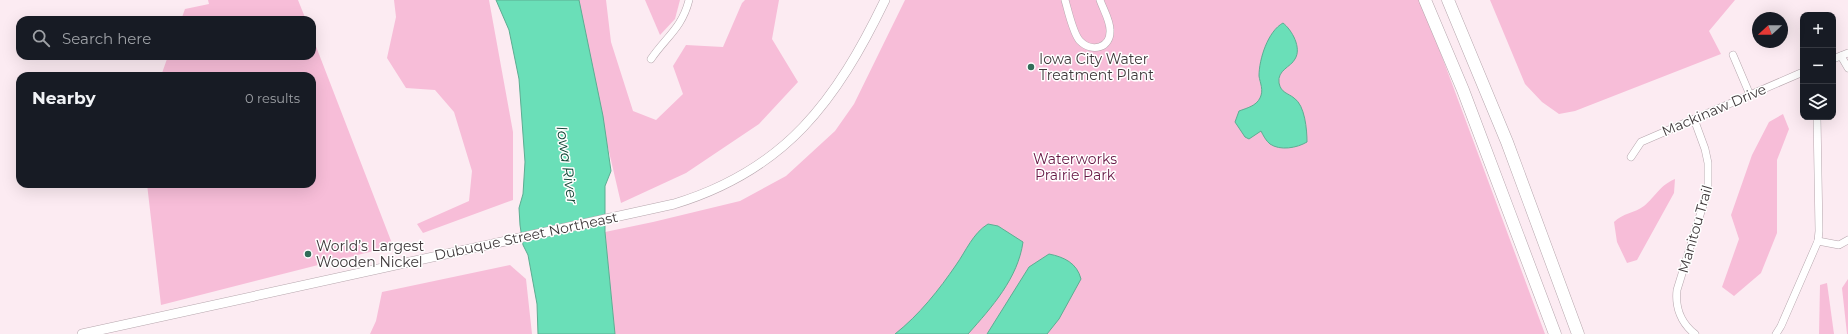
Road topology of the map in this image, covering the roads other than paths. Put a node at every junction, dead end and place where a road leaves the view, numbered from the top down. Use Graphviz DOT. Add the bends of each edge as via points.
graph roads {
  1 [pos="689,0"];
  2 [pos="885,0"];
  3 [pos="1065,0"];
  4 [pos="1100,0"];
  5 [pos="1424,0"];
  6 [pos="1448,0"];
  7 [pos="1848,53"];
  8 [pos="1733,55"];
  9 [pos="1840,56"];
  10 [pos="1836,58"];
  11 [pos="651,59"];
  12 [pos="1848,68"];
  13 [pos="1800,73"];
  14 [pos="1750,95"];
  15 [pos="1694,119"];
  16 [pos="1817,120"];
  17 [pos="1631,157"];
  18 [pos="1848,240"];
  19 [pos="1818,241"];
  20 [pos="82,334"];
  21 [pos="1555,334"];
  22 [pos="1578,334"];
  23 [pos="1695,334"];
  24 [pos="1776,334"];
  1 -- 11 [label="street" via="680,25"];
  2 -- 20 [label="main road, Dubuque Street Northeast" via="837,88 809,122 783,147 736,179 709,191 674,204"];
  3 -- 4 [label="street" via="1079,40 1095,49 1103,46 1109,38 1110,29"];
  5 -- 21 [label="highway" via="1463,90"];
  6 -- 22 [label="highway" via="1507,142"];
  7 -- 9 [label="street"];
  8 -- 14 [label="street"];
  9 -- 10 [label="street"];
  9 -- 12 [label="street"];
  13 -- 14 [label="street, Mackinaw Drive"];
  14 -- 15 [label="street, Mackinaw Drive"];
  15 -- 17 [label="street, Mackinaw Drive" via="1641,142"];
  15 -- 23 [label="street, Manitou Trail" via="1708,163 1708,189 1676,300 1682,321"];
  16 -- 19 [label="street"];
  18 -- 19 [label="street" via="1839,245"];
  19 -- 24 [label="street"];
}
